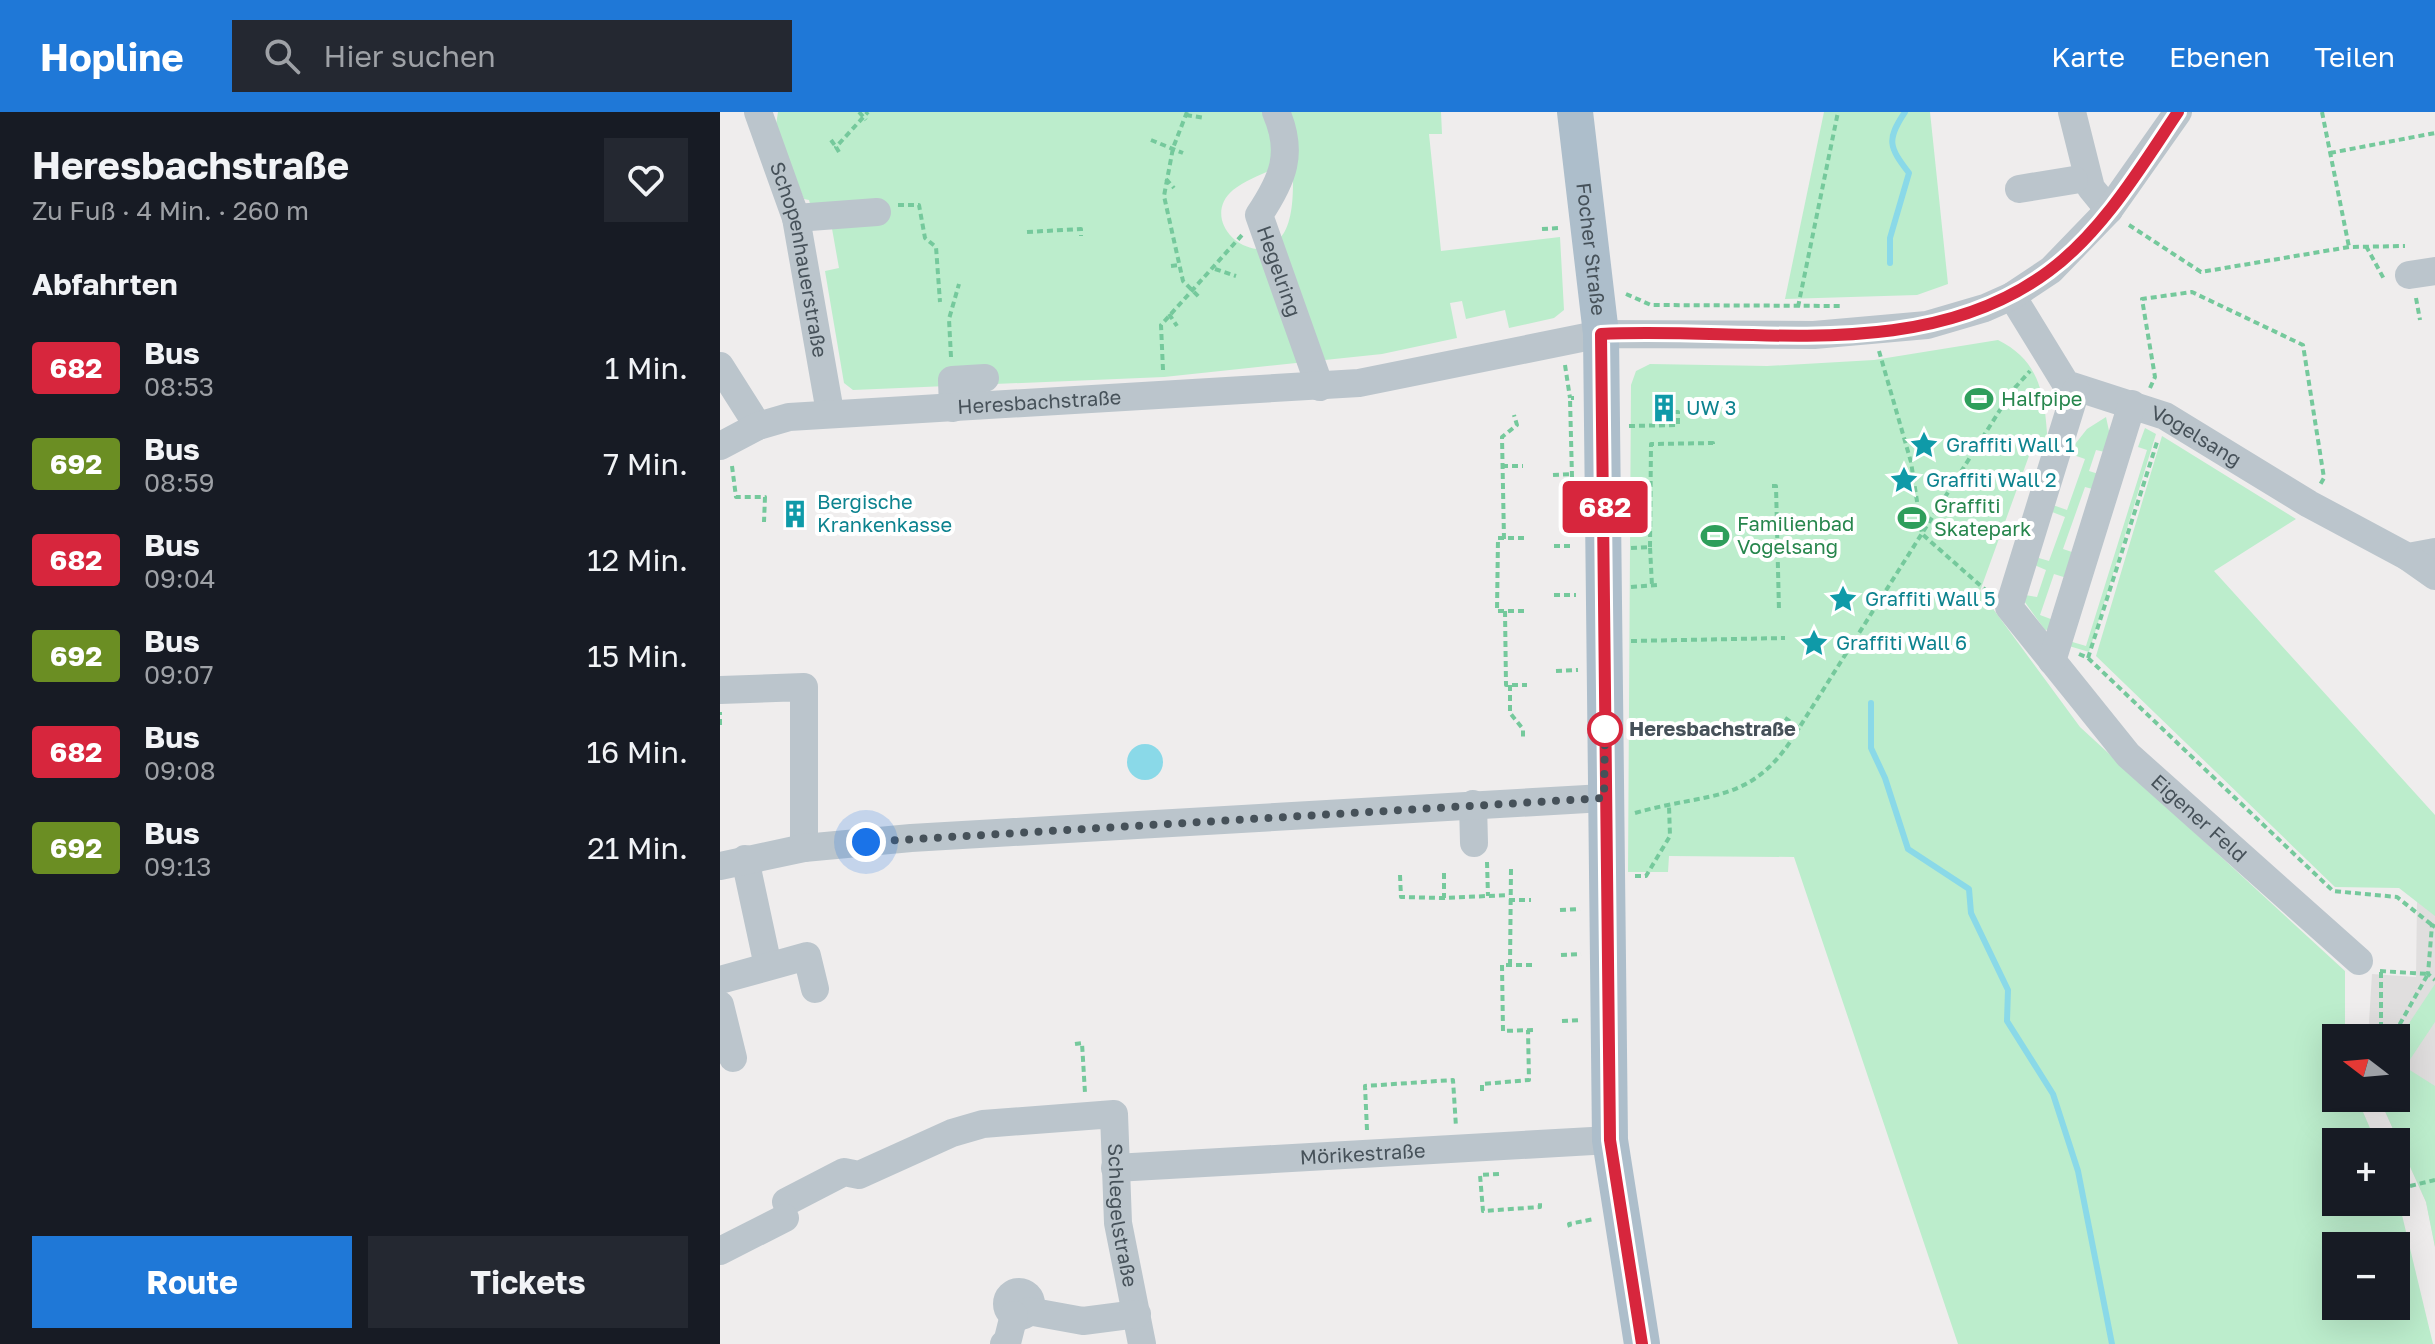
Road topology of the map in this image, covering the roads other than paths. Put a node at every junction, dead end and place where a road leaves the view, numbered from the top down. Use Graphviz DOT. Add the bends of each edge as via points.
graph roads {
  1 [pos="758,112"];
  2 [pos="1276,112"];
  3 [pos="1575,112"];
  4 [pos="2058,112"];
  5 [pos="2072,112"];
  6 [pos="2178,112"];
  7 [pos="2082,184"];
  8 [pos="2019,189"];
  9 [pos="877,212"];
  10 [pos="2116,216"];
  11 [pos="796,218"];
  12 [pos="2012,296"];
  13 [pos="1601,334"];
  14 [pos="720,366"];
  15 [pos="985,378"];
  16 [pos="1320,387"];
  17 [pos="2076,390"];
  18 [pos="952,394"];
  19 [pos="720,397"];
  20 [pos="2147,410"];
  21 [pos="830,412"];
  22 [pos="737,441"];
  23 [pos="2422,554"];
  24 [pos="2435,576"];
  25 [pos="2052,661"];
  26 [pos="720,690"];
  27 [pos="1473,804"];
  28 [pos="1614,807"];
  29 [pos="1474,843"];
  30 [pos="804,848"];
  31 [pos="732,862"];
  32 [pos="768,966"];
  33 [pos="2370,968"];
  34 [pos="720,980"];
  35 [pos="815,989"];
  36 [pos="720,1005"];
  37 [pos="733,1058"];
  38 [pos="1610,1140"];
  39 [pos="1115,1168"];
  40 [pos="720,1251"];
  41 [pos="1137,1314"];
  42 [pos="1004,1344"];
  43 [pos="1142,1344"];
  44 [pos="1642,1344"];
  1 -- 11 [label="street, Schopenhauerstraße"];
  2 -- 16 [label="street, Hegelring" via="1287,146 1285,173 1259,215"];
  3 -- 13 [label="main road, Focher Straße"];
  4 -- 7 [label="street"];
  5 -- 7 [label="street"];
  6 -- 10 [label="street, Heresbachstraße"];
  7 -- 8 [label="street"];
  7 -- 10 [label="street"];
  9 -- 11 [label="street"];
  10 -- 12 [label="street, Heresbachstraße"];
  11 -- 21 [label="street, Schopenhauerstraße"];
  12 -- 13 [label="street, Heresbachstraße" via="1927,325 1879,331"];
  12 -- 17 [label="street" via="2057,376"];
  13 -- 16 [label="street, Heresbachstraße"];
  13 -- 28 [label="main road, Focher Straße"];
  14 -- 22 [label="street"];
  15 -- 18 [label="street"];
  16 -- 18 [label="street, Heresbachstraße" via="1165,397"];
  17 -- 20 [label="street, Vogelsang"];
  17 -- 25 [label="street, Eigener Feld" via="2009,607"];
  18 -- 21 [label="street, Heresbachstraße"];
  19 -- 22 [label="street"];
  20 -- 23 [label="street, Vogelsang" via="2309,504"];
  20 -- 25 [label="street"];
  21 -- 22 [label="street, Heresbachstraße" via="789,417"];
  23 -- 24 [label="street, Vogelsang"];
  25 -- 33 [label="street, Eigener Feld" via="2128,755"];
  26 -- 30 [label="street" via="804,687"];
  27 -- 28 [label="street"];
  27 -- 29 [label="street"];
  27 -- 30 [label="street"];
  28 -- 38 [label="main road, Focher Straße"];
  30 -- 31 [label="street"];
  31 -- 32 [label="street"];
  32 -- 34 [label="street"];
  32 -- 35 [label="street" via="807,956"];
  36 -- 37 [label="street"];
  38 -- 39 [label="street, Mörikestraße"];
  38 -- 44 [label="main road, Focher Straße"];
  39 -- 40 [label="street, Schlegelstraße" via="1100,1115 1034,1118 962,1130 859,1175 844,1172"];
  39 -- 41 [label="street, Schlegelstraße" via="1118,1223"];
  41 -- 42 [label="street, Schlegelstraße" via="1083,1321 1021,1313"];
  41 -- 43 [label="street, Schlegelstraße"];
}
